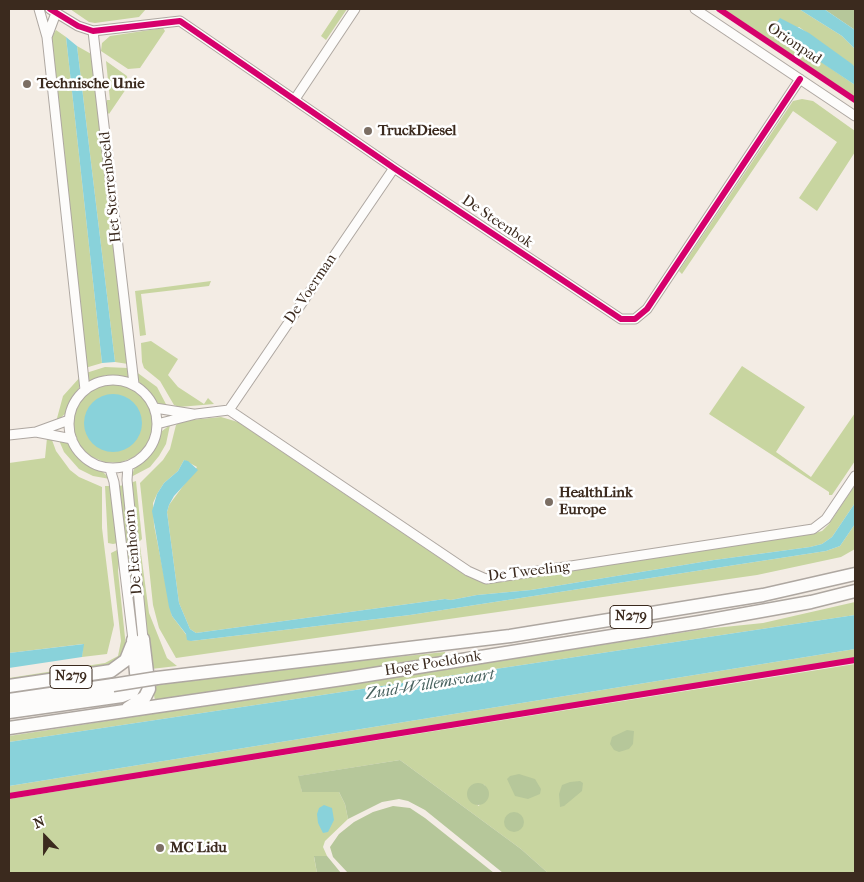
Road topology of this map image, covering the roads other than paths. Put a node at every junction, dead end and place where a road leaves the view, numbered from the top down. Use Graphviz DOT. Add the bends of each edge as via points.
graph roads {
  1 [pos="39,9"];
  2 [pos="355,9"];
  3 [pos="695,9"];
  4 [pos="53,11"];
  5 [pos="93,31"];
  6 [pos="46,38"];
  7 [pos="800,79"];
  8 [pos="295,99"];
  9 [pos="855,116"];
  10 [pos="394,168"];
  11 [pos="134,384"];
  12 [pos="85,390"];
  13 [pos="155,408"];
  14 [pos="229,410"];
  15 [pos="196,414"];
  16 [pos="69,420"];
  17 [pos="158,424"];
  18 [pos="36,432"];
  19 [pos="9,435"];
  20 [pos="72,438"];
  21 [pos="128,466"];
  22 [pos="110,468"];
  23 [pos="855,476"];
  24 [pos="855,574"];
  25 [pos="855,591"];
  26 [pos="138,639"];
  27 [pos="9,686"];
  28 [pos="9,700"];
  29 [pos="122,711"];
  30 [pos="9,712"];
  31 [pos="9,728"];
  1 -- 6 [label="street"];
  2 -- 8 [label="street"];
  3 -- 7 [label="street"];
  4 -- 5 [label="street"];
  4 -- 6 [label="street"];
  5 -- 8 [label="street, De Steenbok" via="180,21"];
  5 -- 11 [label="street, Het Sterrenbeeld"];
  6 -- 12 [label="street"];
  7 -- 9 [label="street"];
  7 -- 10 [label="street, De Steenbok" via="647,309 635,319 621,319"];
  8 -- 10 [label="street, De Steenbok"];
  10 -- 14 [label="street, De Voerman"];
  11 -- 12 [label="street" via="113,380 94,384"];
  11 -- 13 [label="street" via="144,391"];
  12 -- 16 [label="street" via="75,402"];
  13 -- 15 [label="street"];
  13 -- 17 [label="street"];
  14 -- 15 [label="street"];
  14 -- 23 [label="street, De Tweeling" via="468,571 486,579 813,529 826,519"];
  15 -- 17 [label="street"];
  16 -- 18 [label="street"];
  16 -- 20 [label="street"];
  17 -- 21 [label="street" via="152,444"];
  18 -- 19 [label="street"];
  18 -- 20 [label="street"];
  20 -- 22 [label="street" via="82,455"];
  21 -- 22 [label="street"];
  21 -- 26 [label="street, De Eenhoorn"];
  22 -- 26 [label="street, De Eenhoorn"];
  24 -- 28 [label="highway, Hoge Poeldonk / N279, bridge" via="762,595 520,634 157,678"];
  25 -- 29 [label="highway, Hoge Poeldonk / N279" via="700,622"];
  26 -- 27 [label="highway, N279" via="126,660 111,671"];
  26 -- 29 [label="highway, N279" via="148,693"];
  26 -- 30 [label="highway, N279" via="137,683 132,692"];
  29 -- 31 [label="highway, Hoge Poeldonk / N279"];
}
